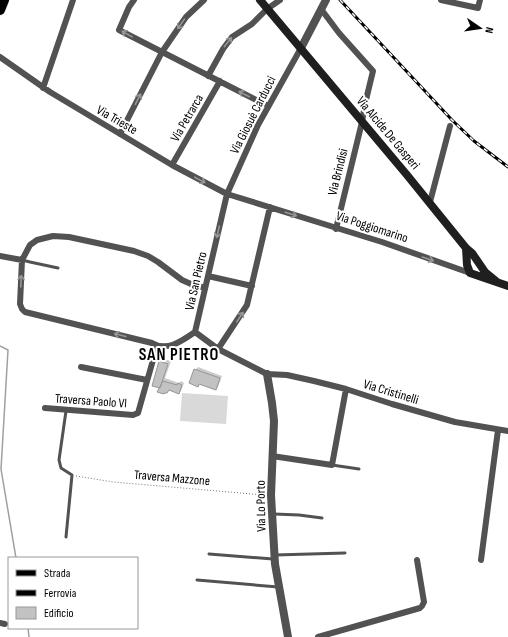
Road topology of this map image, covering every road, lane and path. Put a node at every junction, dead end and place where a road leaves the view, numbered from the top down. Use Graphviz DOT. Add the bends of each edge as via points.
graph roads {
  1 [pos="4,0"];
  2 [pos="73,0"];
  3 [pos="134,0"];
  4 [pos="204,0"];
  5 [pos="260,0"];
  6 [pos="280,0"];
  7 [pos="326,0"];
  8 [pos="441,0"];
  9 [pos="480,0"];
  10 [pos="267,9"];
  11 [pos="320,9"];
  12 [pos="0,10"];
  13 [pos="301,48"];
  14 [pos="162,52"];
  15 [pos="0,57"];
  16 [pos="208,76"];
  17 [pos="220,81"];
  18 [pos="43,88"];
  19 [pos="268,106"];
  20 [pos="362,122"];
  21 [pos="450,126"];
  22 [pos="120,134"];
  23 [pos="172,165"];
  24 [pos="227,194"];
  25 [pos="430,202"];
  26 [pos="270,207"];
  27 [pos="336,229"];
  28 [pos="466,248"];
  29 [pos="0,256"];
  30 [pos="22,260"];
  31 [pos="480,264"];
  32 [pos="58,268"];
  33 [pos="470,271"];
  34 [pos="208,276"];
  35 [pos="496,282"];
  36 [pos="252,286"];
  37 [pos="508,286"];
  38 [pos="206,288"];
  39 [pos="195,332"];
  40 [pos="157,346"];
  41 [pos="218,349"];
  42 [pos="81,367"];
  43 [pos="267,374"];
  44 [pos="147,380"];
  45 [pos="346,389"];
  46 [pos="45,408"];
  47 [pos="66,411"];
  48 [pos="498,430"];
  49 [pos="508,431"];
  50 [pos="272,456"];
  51 [pos="332,465"];
  52 [pos="359,469"];
  53 [pos="72,475"];
  54 [pos="271,496"];
  55 [pos="272,514"];
  56 [pos="322,518"];
  57 [pos="66,536"];
  58 [pos="345,553"];
  59 [pos="209,554"];
  60 [pos="275,557"];
  61 [pos="417,560"];
  62 [pos="481,560"];
  63 [pos="198,580"];
  64 [pos="278,586"];
  65 [pos="288,637"];
  66 [pos="318,637"];
  1 -- 12 [label="main road"];
  2 -- 18 [label="street"];
  14 -- 3 [label="street, one-way" via="119,30"];
  4 -- 14 [label="street, one-way" via="186,17"];
  5 -- 10 [label="main road, Via Alcide De Gasperi"];
  6 -- 10 [label="street"];
  7 -- 11 [label="street"];
  8 -- 9 [label="street" via="478,8"];
  10 -- 13 [label="main road, Via Alcide De Gasperi"];
  16 -- 10 [label="street, one-way" via="222,49 232,37 252,24"];
  11 -- 13 [label="street"];
  11 -- 20 [label="street, Via Brindisi" via="373,72"];
  13 -- 19 [label="street, Via Giosuè Carducci"];
  13 -- 20 [label="main road, Via Alcide De Gasperi"];
  14 -- 16 [label="street"];
  22 -- 14 [label="street, one-way"];
  15 -- 18 [label="street, Via Trieste"];
  16 -- 17 [label="street"];
  19 -- 17 [label="street, one-way"];
  17 -- 23 [label="street, Via Petrarca"];
  18 -- 22 [label="street, Via Trieste"];
  19 -- 24 [label="street, Via Giosuè Carducci"];
  20 -- 25 [label="main road, Via Alcide De Gasperi"];
  20 -- 27 [label="street, Via Brindisi"];
  21 -- 25 [label="street"];
  22 -- 23 [label="street, Via Trieste"];
  23 -- 24 [label="street, Via Trieste, one-way"];
  24 -- 26 [label="street, Via Poggiomarino"];
  24 -- 34 [label="street, Via San Pietro, one-way"];
  25 -- 28 [label="main road, Via Alcide De Gasperi"];
  26 -- 27 [label="street, Via Poggiomarino, one-way"];
  26 -- 36 [label="street"];
  27 -- 33 [label="street, Via Poggiomarino, one-way"];
  28 -- 31 [label="main road, Via Alcide De Gasperi"];
  28 -- 33 [label="main road"];
  29 -- 30 [label="street"];
  30 -- 32 [label="lane"];
  30 -- 38 [label="street" via="37,240 53,236 69,237 148,256 182,280"];
  40 -- 30 [label="street, one-way" via="25,312 20,304"];
  31 -- 33 [label="main road" via="480,273"];
  31 -- 33 [label="main road" via="471,260"];
  31 -- 35 [label="main road, Via Alcide De Gasperi"];
  33 -- 35 [label="main road, Via Poggiomarino"];
  34 -- 36 [label="street"];
  34 -- 38 [label="street, Via San Pietro"];
  35 -- 37 [label="main road, Via Poggiomarino"];
  41 -- 36 [label="street, one-way" via="247,305"];
  38 -- 39 [label="street, Via San Pietro"];
  39 -- 40 [label="street" via="173,345"];
  39 -- 41 [label="street"];
  40 -- 44 [label="street, Traversa Paolo VI"];
  41 -- 43 [label="street"];
  42 -- 44 [label="street"];
  43 -- 45 [label="street, Via Cristinelli" via="287,375"];
  43 -- 50 [label="street, Via Lo Porto" via="274,421"];
  44 -- 47 [label="street, Traversa Paolo VI" via="140,409 135,415"];
  45 -- 48 [label="street, Via Cristinelli" via="455,422"];
  45 -- 51 [label="street"];
  46 -- 47 [label="street, Traversa Paolo VI"];
  47 -- 53 [label="lane" via="59,460 61,468"];
  48 -- 49 [label="street, Via Cristinelli"];
  48 -- 62 [label="street"];
  50 -- 51 [label="street"];
  50 -- 54 [label="street, Via Lo Porto"];
  51 -- 52 [label="lane"];
  53 -- 54 [label="path, Traversa Mazzone" via="113,482"];
  53 -- 57 [label="lane"];
  54 -- 55 [label="street, Via Lo Porto"];
  55 -- 56 [label="lane"];
  55 -- 60 [label="street, Via Lo Porto"];
  58 -- 60 [label="lane"];
  59 -- 60 [label="lane"];
  60 -- 64 [label="street, Via Lo Porto"];
  61 -- 66 [label="street" via="424,602 420,608"];
  63 -- 64 [label="lane"];
  64 -- 65 [label="street, Via Lo Porto"];
}
